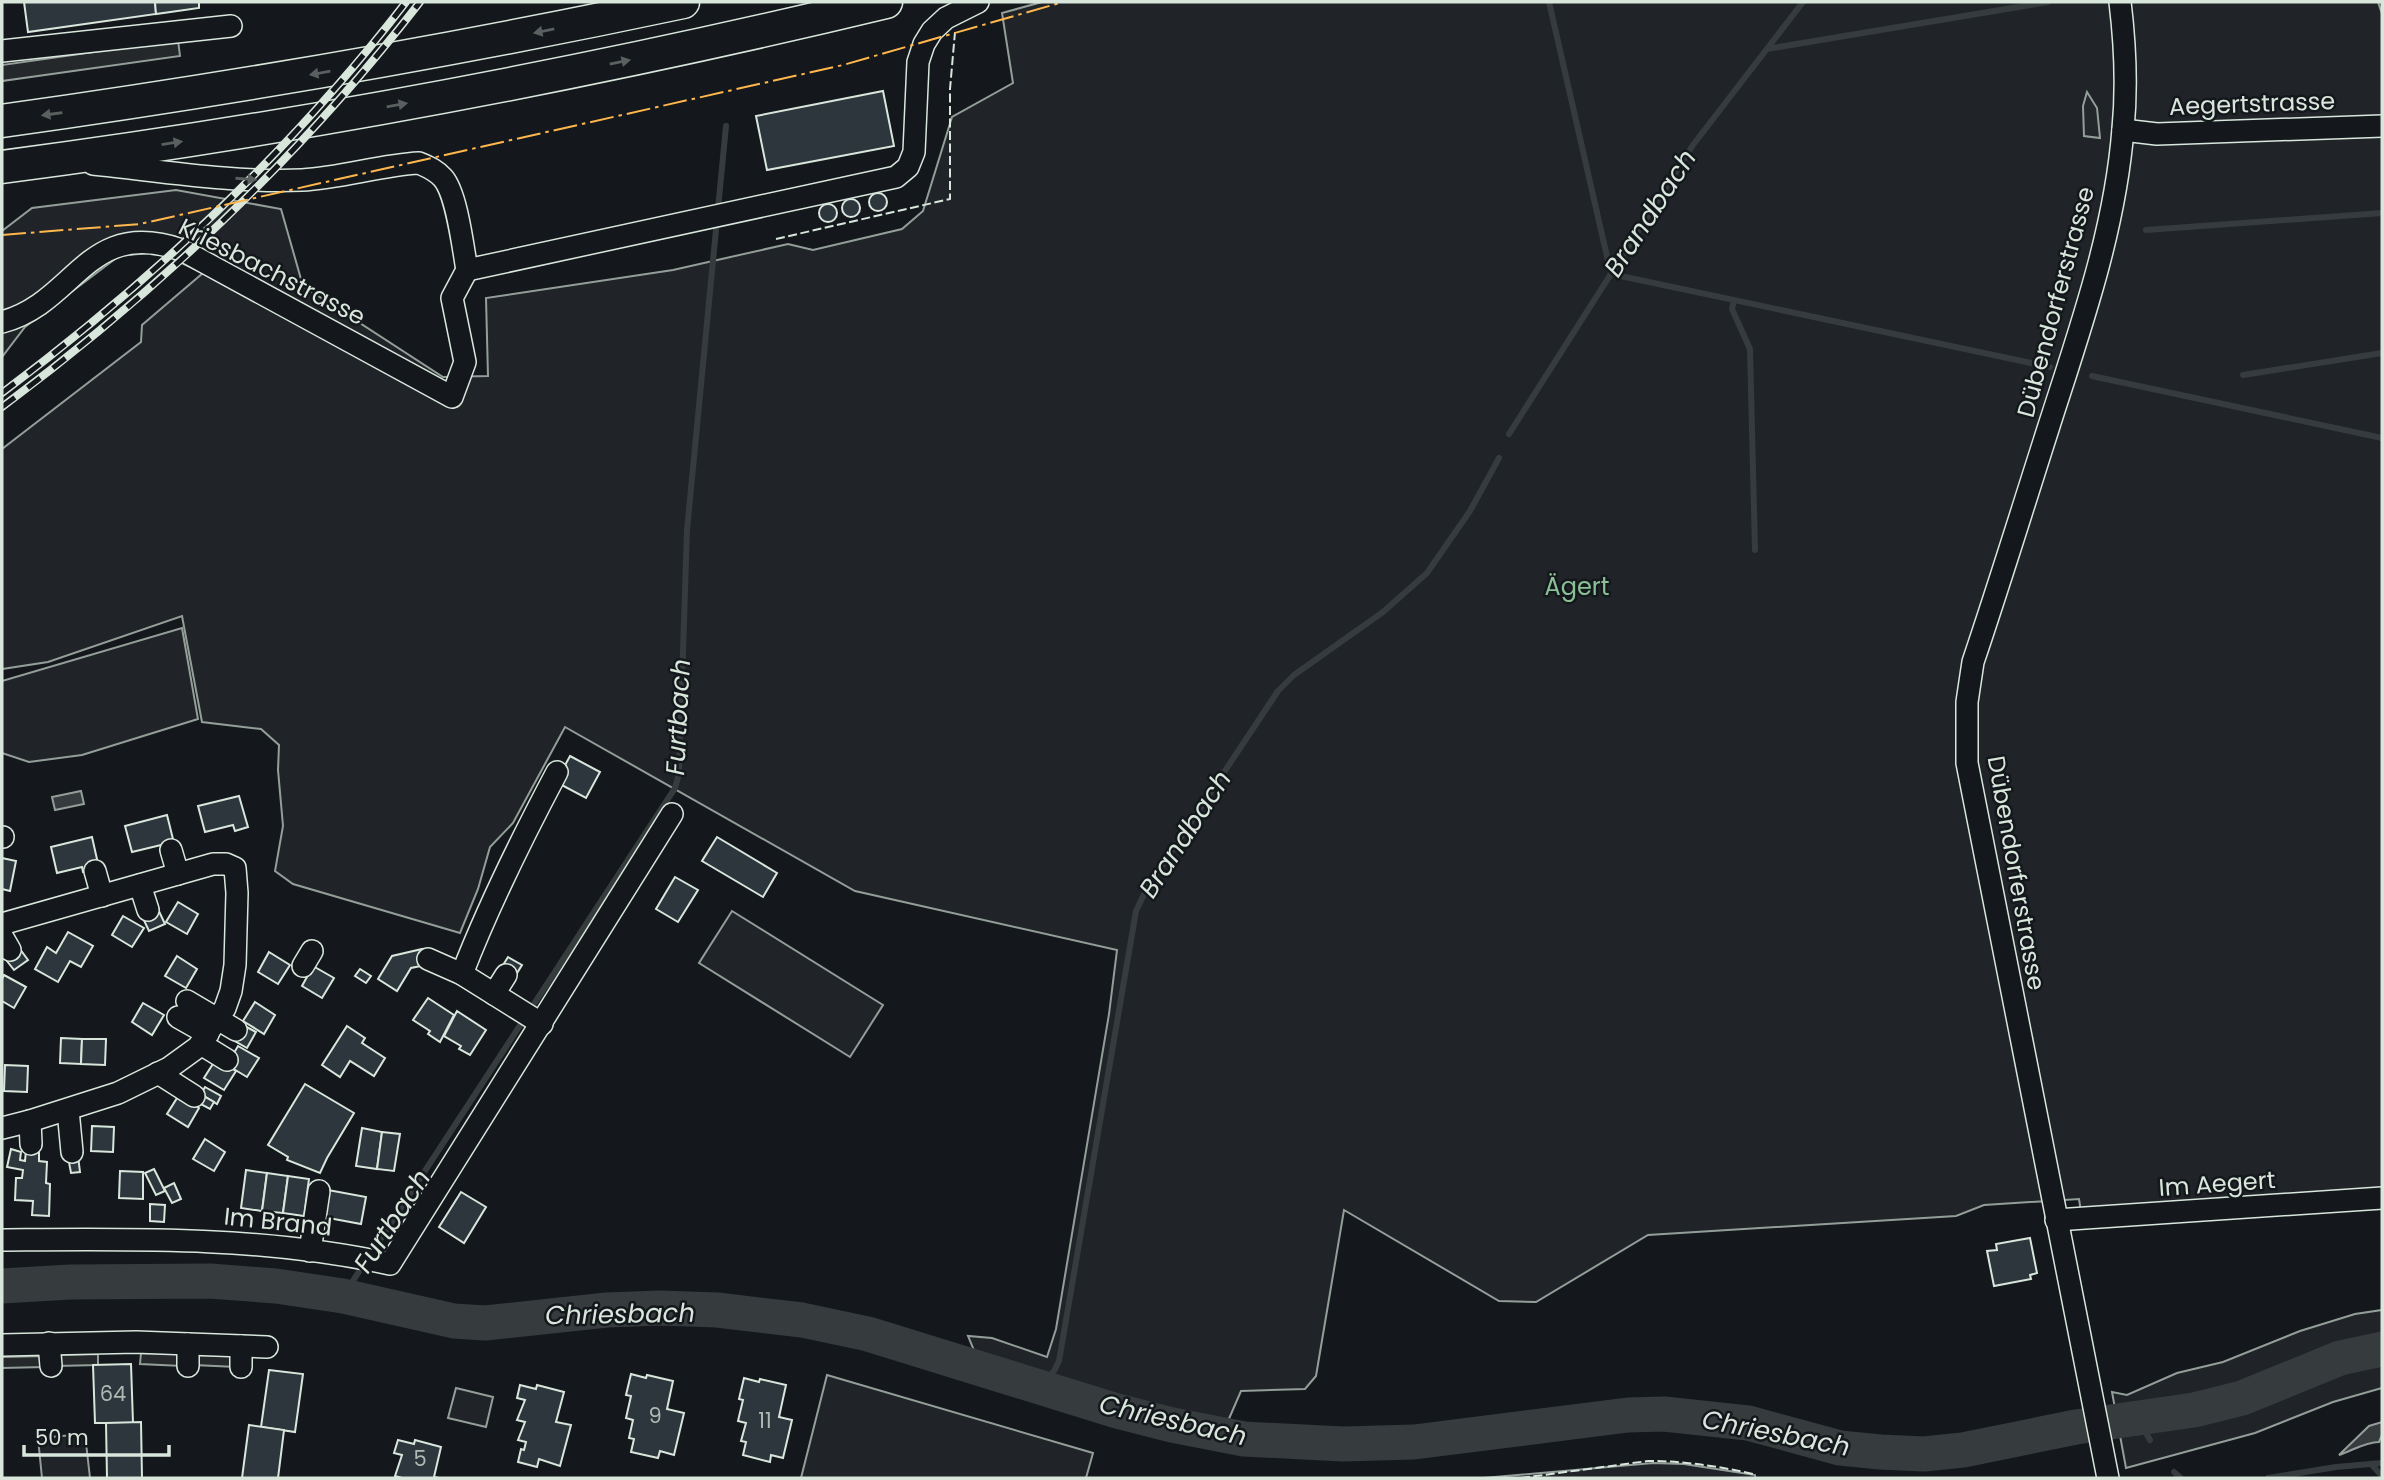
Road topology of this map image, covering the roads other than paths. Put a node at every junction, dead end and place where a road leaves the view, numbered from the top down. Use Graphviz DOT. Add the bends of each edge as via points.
graph roads {
  1 [pos="683,2"];
  2 [pos="886,2"];
  3 [pos="978,2"];
  4 [pos="2120,2"];
  5 [pos="231,26"];
  6 [pos="2,51"];
  7 [pos="2,121"];
  8 [pos="2382,126"];
  9 [pos="2123,130"];
  10 [pos="57,160"];
  11 [pos="2,167"];
  12 [pos="467,270"];
  13 [pos="2,322"];
  14 [pos="557,772"];
  15 [pos="672,814"];
  16 [pos="171,850"];
  17 [pos="95,872"];
  18 [pos="178,874"];
  19 [pos="140,885"];
  20 [pos="102,896"];
  21 [pos="149,910"];
  22 [pos="2,924"];
  23 [pos="428,959"];
  24 [pos="462,974"];
  25 [pos="506,975"];
  26 [pos="494,994"];
  27 [pos="183,1009"];
  28 [pos="539,1022"];
  29 [pos="216,1032"];
  30 [pos="227,1060"];
  31 [pos="163,1071"];
  32 [pos="198,1093"];
  33 [pos="68,1110"];
  34 [pos="30,1121"];
  35 [pos="2,1128"];
  36 [pos="31,1144"];
  37 [pos="72,1152"];
  38 [pos="319,1191"];
  39 [pos="2382,1198"];
  40 [pos="2056,1220"];
  41 [pos="2,1240"];
  42 [pos="310,1251"];
  43 [pos="49,1343"];
  44 [pos="2,1345"];
  45 [pos="267,1348"];
  46 [pos="51,1366"];
  47 [pos="2107,1470"];
  1 -- 7 [label="highway, one-way" via="331,71"];
  10 -- 2 [label="highway, one-way" via="480,90"];
  3 -- 12 [label="street" via="946,18 924,44 918,62 914,152 908,167 896,177"];
  4 -- 9 [label="street, Dübendorferstrasse"];
  5 -- 6 [label="street"];
  8 -- 9 [label="street, Aegertstrasse" via="2157,134"];
  9 -- 40 [label="street, Dübendorferstrasse" via="2112,204 2093,282 1973,662 1967,702 1967,763"];
  10 -- 11 [label="highway"];
  10 -- 12 [label="street, one-way" via="289,181 419,163 432,168 452,193"];
  12 -- 13 [label="street, Kriesbachstrasse" via="452,298 464,362 452,397 162,243 145,241 109,248 34,308"];
  14 -- 24 [label="street" via="488,909"];
  15 -- 28 [label="street"];
  16 -- 18 [label="street"];
  17 -- 20 [label="street"];
  18 -- 19 [label="street"];
  18 -- 29 [label="street" via="214,864 235,868 232,991"];
  19 -- 20 [label="street"];
  19 -- 21 [label="street"];
  20 -- 22 [label="street" via="58,915"];
  23 -- 24 [label="street"];
  24 -- 26 [label="street"];
  25 -- 26 [label="street"];
  26 -- 28 [label="street"];
  27 -- 29 [label="street"];
  28 -- 42 [label="street, Im Brand" via="390,1264"];
  29 -- 30 [label="street"];
  29 -- 31 [label="street"];
  31 -- 32 [label="street"];
  31 -- 33 [label="street" via="118,1094"];
  33 -- 34 [label="street"];
  33 -- 37 [label="street"];
  34 -- 35 [label="street"];
  34 -- 36 [label="street"];
  38 -- 42 [label="street"];
  39 -- 40 [label="street, Im Aegert"];
  40 -- 47 [label="street, Dübendorferstrasse"];
  41 -- 42 [label="street, Im Brand" via="187,1239"];
  43 -- 44 [label="street"];
  43 -- 45 [label="street" via="136,1342 188,1355 241,1357"];
  43 -- 46 [label="street"];
}
